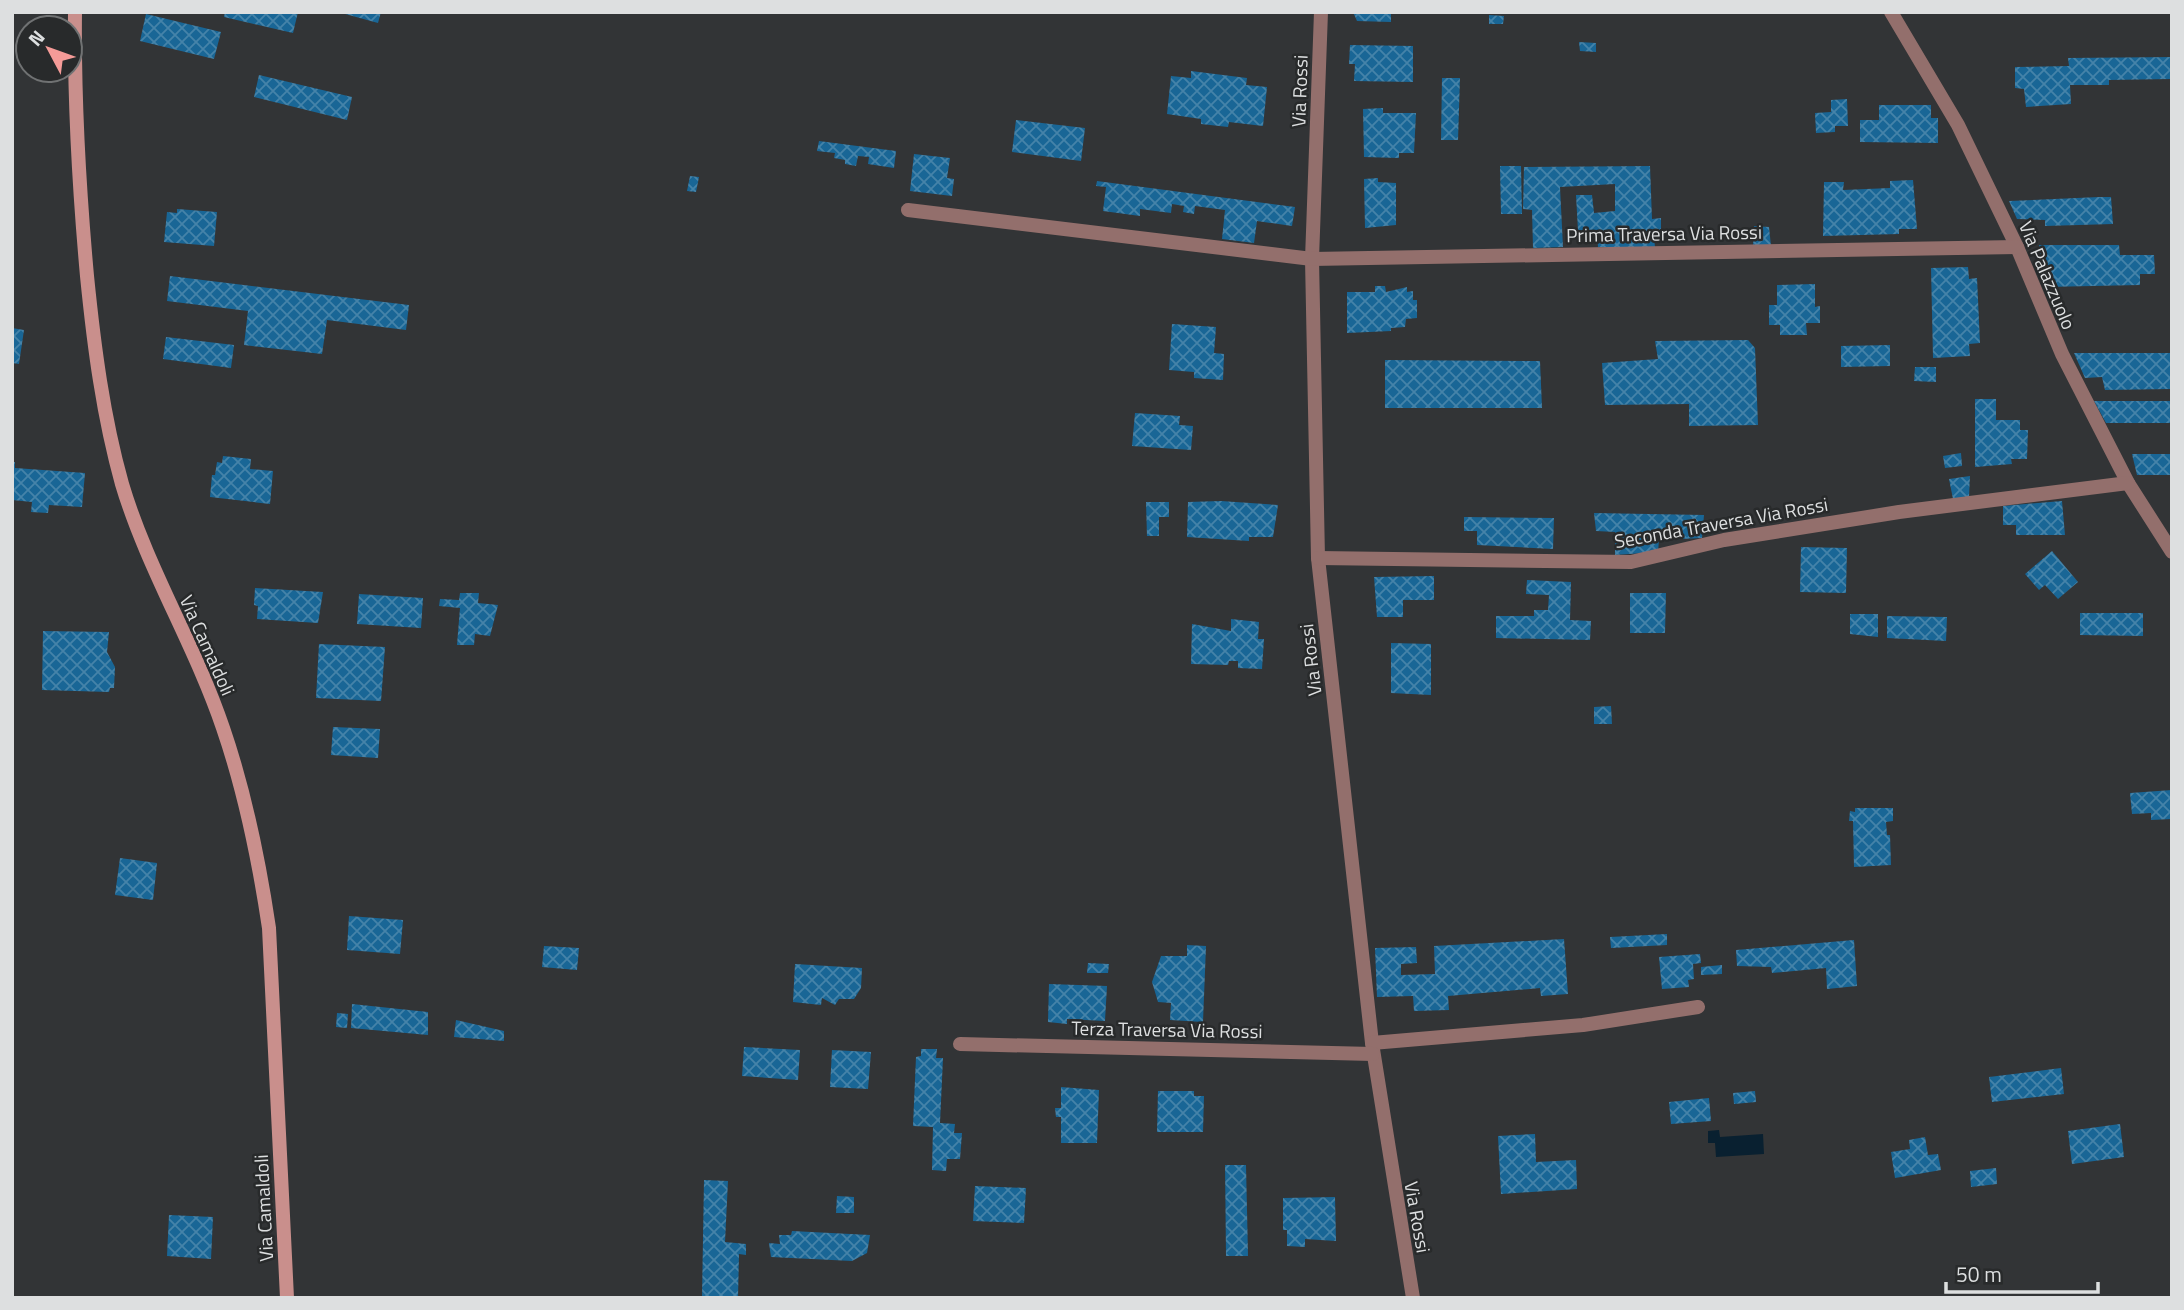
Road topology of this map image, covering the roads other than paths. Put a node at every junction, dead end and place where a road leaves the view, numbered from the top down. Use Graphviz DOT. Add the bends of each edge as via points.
graph roads {
  1 [pos="75,12"];
  2 [pos="1321,12"];
  3 [pos="1891,12"];
  4 [pos="908,210"];
  5 [pos="2017,247"];
  6 [pos="1312,259"];
  7 [pos="2128,483"];
  8 [pos="2172,552"];
  9 [pos="1318,558"];
  10 [pos="1698,1007"];
  11 [pos="960,1044"];
  12 [pos="1372,1048"];
  13 [pos="287,1298"];
  14 [pos="1413,1298"];
  1 -- 13 [label="street, Via Camaldoli" via="77,177 95,356 110,431 122,485 223,727 260,872 269,928"];
  2 -- 6 [label="street, Via Rossi"];
  3 -- 5 [label="street, Via Palazzuolo" via="1958,125"];
  4 -- 6 [label="street, Prima Traversa Via Rossi"];
  5 -- 6 [label="street, Prima Traversa Via Rossi"];
  5 -- 7 [label="street, Via Palazzuolo" via="2062,354"];
  6 -- 9 [label="street, Via Rossi"];
  7 -- 8 [label="street, Via Palazzuolo"];
  7 -- 9 [label="street, Seconda Traversa Via Rossi" via="1899,512 1724,540 1631,562"];
  9 -- 12 [label="street, Via Rossi"];
  10 -- 12 [label="street, Terza Traversa Via Rossi" via="1583,1025"];
  11 -- 12 [label="street, Terza Traversa Via Rossi"];
  12 -- 14 [label="street, Via Rossi"];
}
